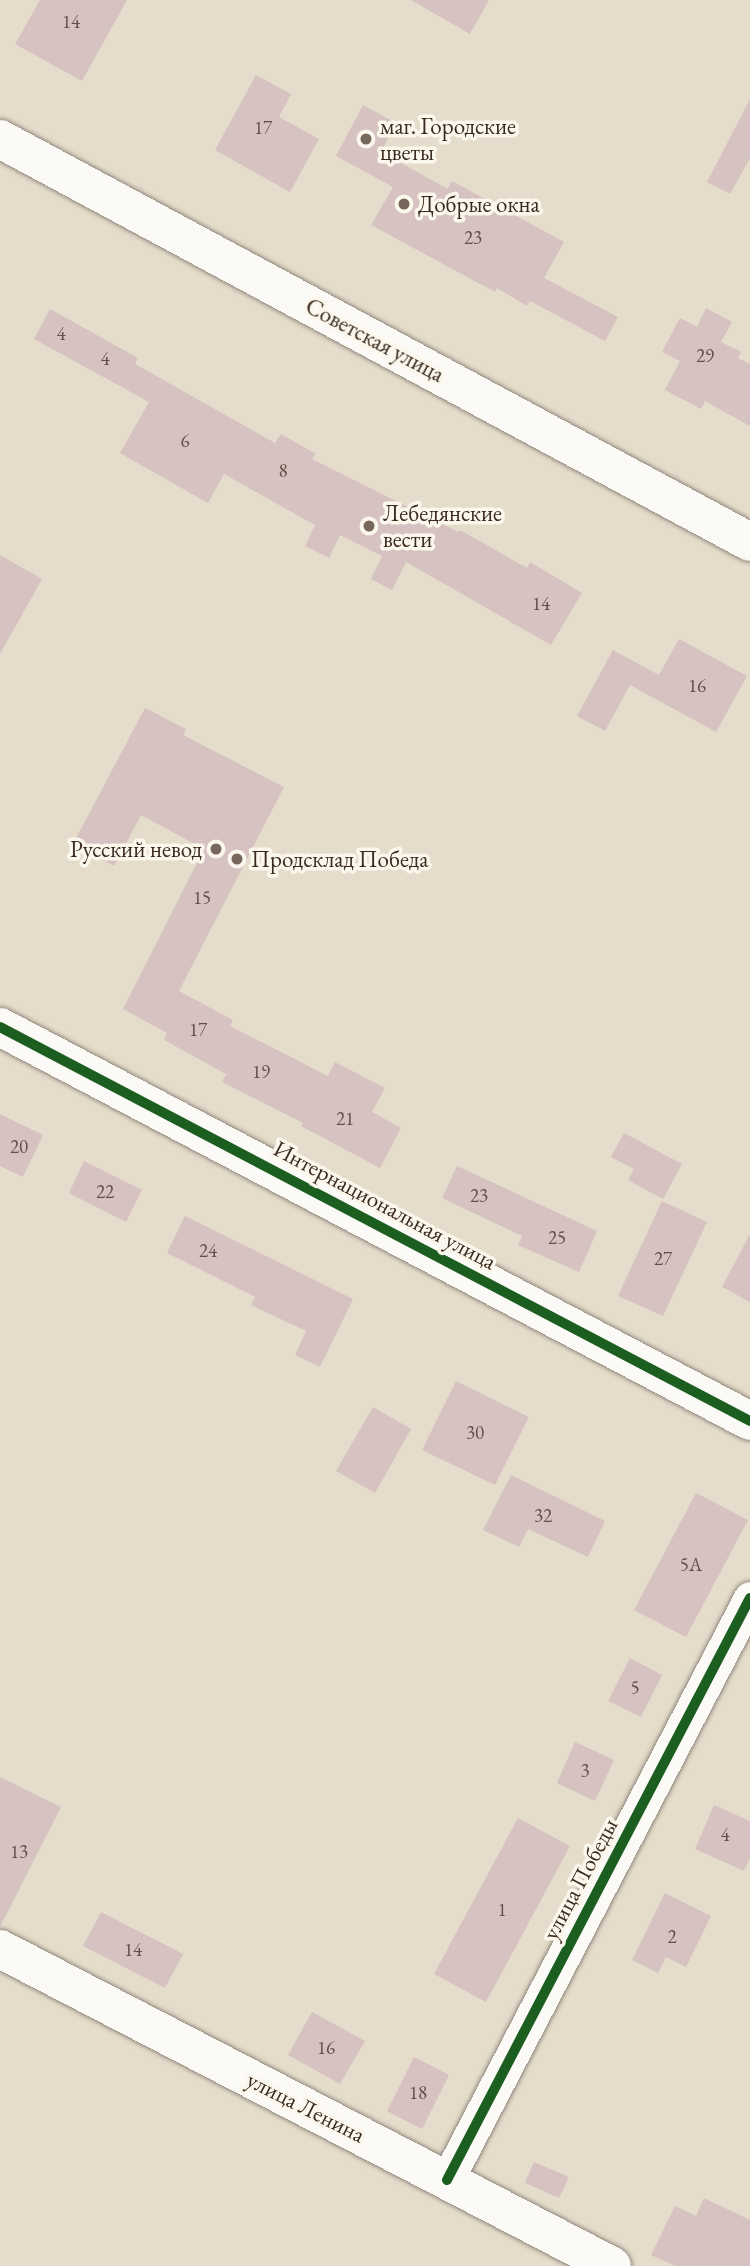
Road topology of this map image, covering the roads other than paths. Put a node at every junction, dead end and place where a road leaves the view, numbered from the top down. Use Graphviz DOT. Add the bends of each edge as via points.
graph roads {
  1 [pos="0,139"];
  2 [pos="750,542"];
  3 [pos="0,1027"];
  4 [pos="750,1421"];
  5 [pos="750,1598"];
  6 [pos="0,1949"];
  7 [pos="447,2180"];
  8 [pos="612,2266"];
  1 -- 2 [label="main road, Советская улица"];
  3 -- 4 [label="main road, Интернациональная улица"];
  5 -- 7 [label="street, улица Победы"];
  6 -- 7 [label="main road, улица Ленина"];
  7 -- 8 [label="main road, улица Ленина"];
}
